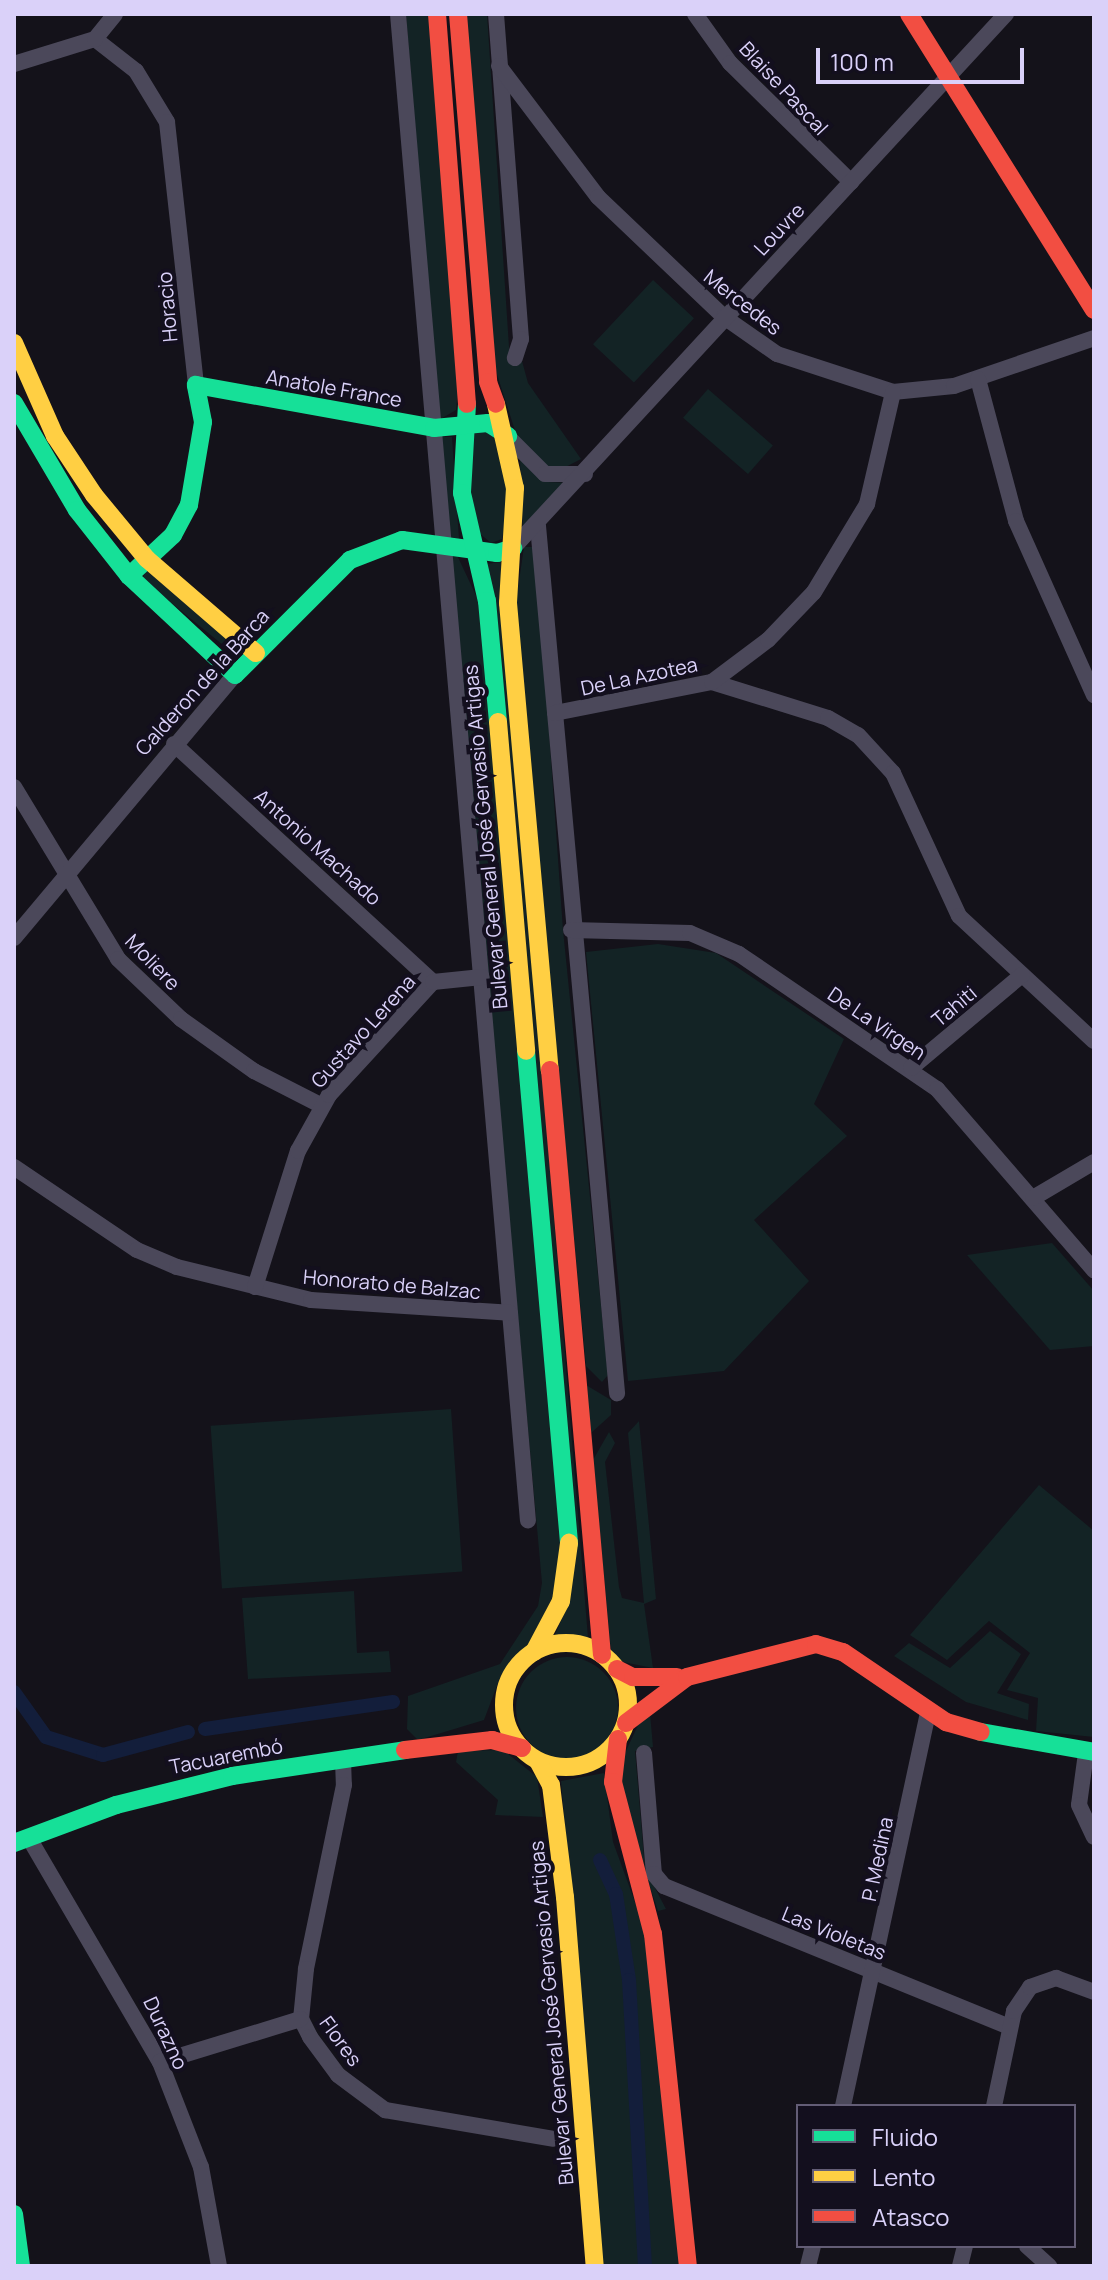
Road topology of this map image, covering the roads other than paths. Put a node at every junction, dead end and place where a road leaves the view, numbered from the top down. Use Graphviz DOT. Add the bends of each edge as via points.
graph roads {
  1 [pos="115,14"];
  2 [pos="398,14"];
  3 [pos="437,14"];
  4 [pos="458,14"];
  5 [pos="496,14"];
  6 [pos="695,14"];
  7 [pos="909,14"];
  8 [pos="1006,14"];
  9 [pos="95,39"];
  10 [pos="14,64"];
  11 [pos="499,66"];
  12 [pos="949,79"];
  13 [pos="534,112"];
  14 [pos="504,127"];
  15 [pos="851,182"];
  16 [pos="1094,310"];
  17 [pos="724,317"];
  18 [pos="1094,338"];
  19 [pos="14,343"];
  20 [pos="515,358"];
  21 [pos="978,379"];
  22 [pos="196,385"];
  23 [pos="893,392"];
  24 [pos="14,403"];
  25 [pos="464,423"];
  26 [pos="434,428"];
  27 [pos="508,437"];
  28 [pos="585,474"];
  29 [pos="538,526"];
  30 [pos="445,543"];
  31 [pos="472,547"];
  32 [pos="513,548"];
  33 [pos="147,559"];
  34 [pos="129,576"];
  35 [pos="256,653"];
  36 [pos="235,675"];
  37 [pos="712,682"];
  38 [pos="1094,695"];
  39 [pos="555,713"];
  40 [pos="174,744"];
  41 [pos="14,787"];
  42 [pos="65,876"];
  43 [pos="571,930"];
  44 [pos="14,938"];
  45 [pos="1022,975"];
  46 [pos="482,977"];
  47 [pos="433,982"];
  48 [pos="1094,1041"];
  49 [pos="911,1068"];
  50 [pos="322,1106"];
  51 [pos="1094,1162"];
  52 [pos="14,1167"];
  53 [pos="1033,1198"];
  54 [pos="1094,1270"];
  55 [pos="255,1287"];
  56 [pos="510,1313"];
  57 [pos="617,1393"];
  58 [pos="528,1520"];
  59 [pos="534,1652"];
  60 [pos="602,1655"];
  61 [pos="617,1669"];
  62 [pos="687,1677"];
  63 [pos="504,1698"];
  64 [pos="928,1714"];
  65 [pos="622,1731"];
  66 [pos="455,1743"];
  67 [pos="522,1748"];
  68 [pos="644,1753"];
  69 [pos="1090,1753"];
  70 [pos="343,1760"];
  71 [pos="538,1761"];
  72 [pos="1094,1837"];
  73 [pos="21,1841"];
  74 [pos="873,1970"];
  75 [pos="1094,1992"];
  76 [pos="301,2019"];
  77 [pos="1009,2027"];
  78 [pos="160,2062"];
  79 [pos="843,2104"];
  80 [pos="994,2104"];
  81 [pos="554,2139"];
  82 [pos="14,2214"];
  83 [pos="1029,2248"];
  84 [pos="21,2266"];
  85 [pos="219,2266"];
  86 [pos="595,2266"];
  87 [pos="688,2266"];
  88 [pos="1049,2266"];
  1 -- 9 [label="street"];
  2 -- 26 [label="street, Bulevar General José Gervasio Artigas"];
  3 -- 25 [label="main road, Bulevar General José Gervasio Artigas" via="468,378"];
  4 -- 27 [label="main road" via="488,382"];
  5 -- 11 [label="street"];
  6 -- 15 [label="street, Blaise Pascal" via="730,63"];
  7 -- 12 [label="main road"];
  8 -- 12 [label="street, Louvre"];
  9 -- 10 [label="street"];
  9 -- 22 [label="street, Horacio" via="136,71 167,122"];
  11 -- 13 [label="street, Mercedes"];
  11 -- 14 [label="street"];
  12 -- 15 [label="street, Louvre"];
  12 -- 16 [label="main road"];
  13 -- 14 [label="street" via="519,113"];
  13 -- 17 [label="street, Mercedes" via="598,197"];
  14 -- 20 [label="street" via="521,339"];
  15 -- 17 [label="street, Louvre"];
  17 -- 23 [label="street, Mercedes" via="777,354"];
  17 -- 28 [label="street, Louvre"];
  18 -- 21 [label="street, Mercedes"];
  19 -- 33 [label="main road" via="55,436"];
  21 -- 23 [label="street, Mercedes"];
  21 -- 38 [label="street" via="1016,521"];
  22 -- 26 [label="main road, Anatole France"];
  22 -- 33 [label="main road, Horacio" via="203,422 189,505 173,535"];
  23 -- 37 [label="street, De La Azotea" via="881,464 844,548 768,640"];
  24 -- 34 [label="main road" via="77,510"];
  25 -- 26 [label="main road, Anatole France"];
  25 -- 27 [label="main road" via="488,423"];
  25 -- 31 [label="main road, Bulevar General José Gervasio Artigas" via="460,468"];
  26 -- 30 [label="street, Bulevar General José Gervasio Artigas"];
  27 -- 28 [label="street" via="545,474"];
  27 -- 32 [label="main road"];
  28 -- 29 [label="street, Louvre"];
  29 -- 32 [label="street, Louvre"];
  29 -- 39 [label="street"];
  30 -- 31 [label="main road, Calderon de la Barca"];
  30 -- 35 [label="main road, Calderon de la Barca" via="402,540 350,560"];
  30 -- 46 [label="street, Bulevar General José Gervasio Artigas"];
  31 -- 32 [label="main road, Calderon de la Barca"];
  31 -- 59 [label="main road, Bulevar General José Gervasio Artigas" via="487,601 570,1551 561,1601"];
  32 -- 60 [label="main road" via="509,618"];
  33 -- 34 [label="main road, Horacio"];
  33 -- 35 [label="main road"];
  34 -- 36 [label="main road"];
  35 -- 36 [label="main road, Calderon de la Barca"];
  36 -- 40 [label="street, Calderon de la Barca"];
  37 -- 39 [label="street, De La Azotea"];
  37 -- 45 [label="street" via="828,718 858,735 893,773 959,916"];
  39 -- 43 [label="street"];
  40 -- 42 [label="street, Calderon de la Barca"];
  40 -- 47 [label="street, Antonio Machado"];
  41 -- 42 [label="street, Moliere"];
  42 -- 44 [label="street, Calderon de la Barca"];
  42 -- 50 [label="street, Moliere" via="118,959 181,1019 254,1071"];
  43 -- 49 [label="street, De La Virgen" via="664,930 715,940"];
  43 -- 57 [label="street"];
  45 -- 48 [label="street"];
  45 -- 49 [label="street, Tahiti"];
  46 -- 47 [label="street, Gustavo Lerena"];
  46 -- 56 [label="street, Bulevar General José Gervasio Artigas"];
  47 -- 50 [label="street, Gustavo Lerena"];
  49 -- 53 [label="street, De La Virgen"];
  50 -- 55 [label="street, Gustavo Lerena" via="298,1151"];
  51 -- 53 [label="street"];
  52 -- 55 [label="street, Honorato de Balzac" via="137,1250"];
  53 -- 54 [label="street, De La Virgen"];
  55 -- 56 [label="street, Honorato de Balzac" via="311,1300"];
  56 -- 58 [label="street, Bulevar General José Gervasio Artigas"];
  59 -- 60 [label="main road" via="568,1643"];
  59 -- 63 [label="main road" via="509,1680"];
  60 -- 61 [label="main road"];
  61 -- 62 [label="main road" via="633,1677"];
  61 -- 65 [label="main road" via="628,1704"];
  62 -- 64 [label="main road" via="825,1645"];
  62 -- 65 [label="main road"];
  63 -- 66 [label="main road, Tacuarembó" via="489,1722"];
  63 -- 67 [label="main road"];
  64 -- 69 [label="main road" via="981,1734"];
  64 -- 74 [label="street, P. Medina"];
  65 -- 71 [label="main road" via="582,1764"];
  65 -- 87 [label="main road" via="619,1827 653,1934"];
  66 -- 67 [label="main road, Tacuarembó" via="492,1740"];
  66 -- 70 [label="main road, Tacuarembó"];
  67 -- 71 [label="main road"];
  68 -- 74 [label="street, Las Violetas" via="657,1881"];
  69 -- 72 [label="street" via="1079,1805"];
  70 -- 73 [label="main road, Tacuarembó" via="181,1787"];
  70 -- 76 [label="street, Flores" via="344,1785 312,1918"];
  71 -- 86 [label="main road, Bulevar General José Gervasio Artigas" via="551,1785 565,1897"];
  73 -- 78 [label="street, Durazno"];
  74 -- 77 [label="street, Las Violetas"];
  74 -- 79 [label="street, P. Medina"];
  75 -- 77 [label="street" via="1056,1978 1039,1981"];
  76 -- 78 [label="street"];
  76 -- 81 [label="street, Flores" via="338,2075 385,2110"];
  77 -- 80 [label="street"];
  78 -- 85 [label="street, Durazno" via="201,2167"];
  82 -- 84 [label="main road"];
  83 -- 88 [label="street"];
}
